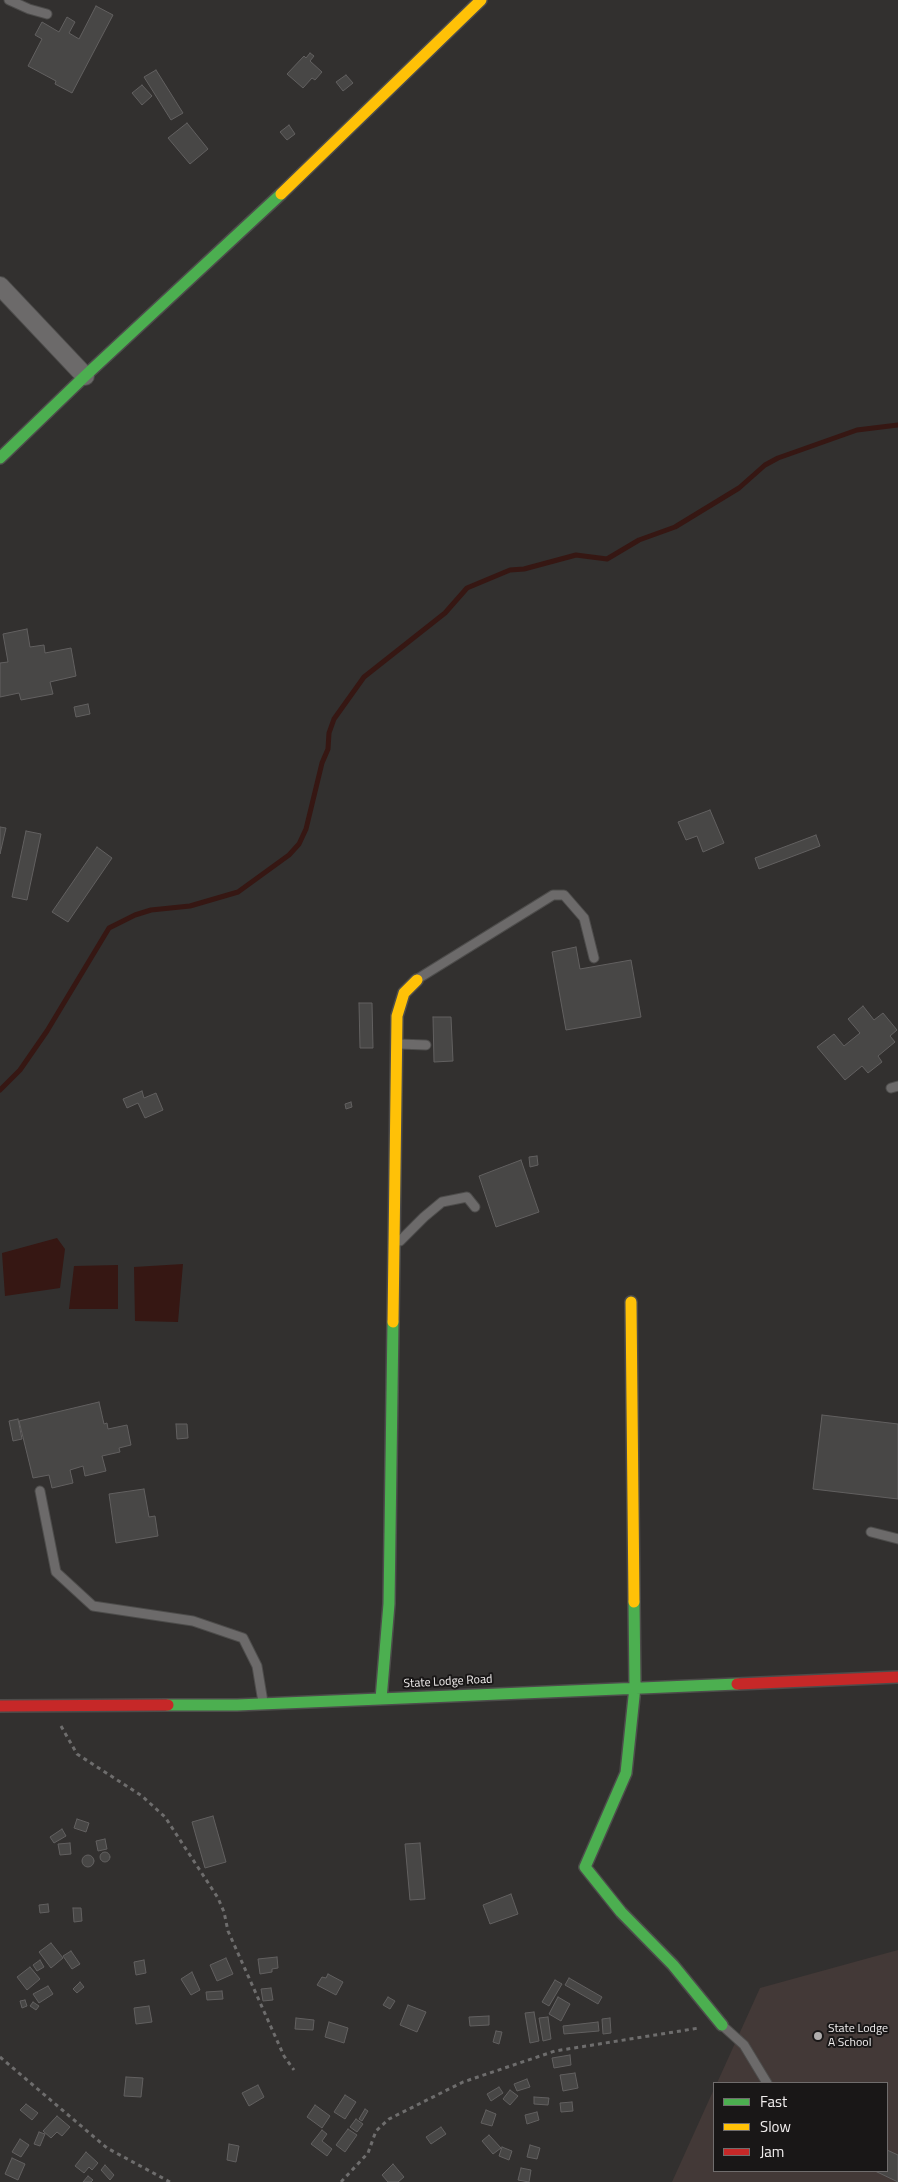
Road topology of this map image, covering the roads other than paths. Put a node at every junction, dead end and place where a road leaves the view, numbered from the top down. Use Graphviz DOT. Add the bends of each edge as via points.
graph roads {
  1 [pos="9,0"];
  2 [pos="481,0"];
  3 [pos="47,14"];
  4 [pos="0,286"];
  5 [pos="85,376"];
  6 [pos="0,458"];
  7 [pos="594,958"];
  8 [pos="417,980"];
  9 [pos="396,1044"];
  10 [pos="426,1045"];
  11 [pos="475,1208"];
  12 [pos="395,1247"];
  13 [pos="631,1302"];
  14 [pos="40,1490"];
  15 [pos="871,1532"];
  16 [pos="898,1539"];
  17 [pos="898,1677"];
  18 [pos="635,1687"];
  19 [pos="381,1699"];
  20 [pos="264,1704"];
  21 [pos="0,1706"];
  22 [pos="722,2025"];
  23 [pos="766,2082"];
  1 -- 3 [label="lane"];
  2 -- 5 [label="street" via="288,187"];
  4 -- 5 [label="street"];
  5 -- 6 [label="street"];
  7 -- 8 [label="lane" via="584,918 564,895 553,895"];
  8 -- 9 [label="street" via="404,993 397,1016"];
  9 -- 10 [label="lane"];
  9 -- 12 [label="street"];
  11 -- 12 [label="lane" via="467,1197 442,1202"];
  12 -- 19 [label="street" via="389,1604"];
  13 -- 18 [label="street"];
  14 -- 20 [label="lane" via="56,1572 93,1606 192,1621 242,1638 257,1666"];
  15 -- 16 [label="lane"];
  17 -- 18 [label="street, State Lodge Road"];
  18 -- 19 [label="street, State Lodge Road"];
  18 -- 22 [label="street" via="626,1773 585,1867"];
  19 -- 20 [label="street, State Lodge Road"];
  20 -- 21 [label="street, State Lodge Road"];
  22 -- 23 [label="lane" via="744,2045"];
}
